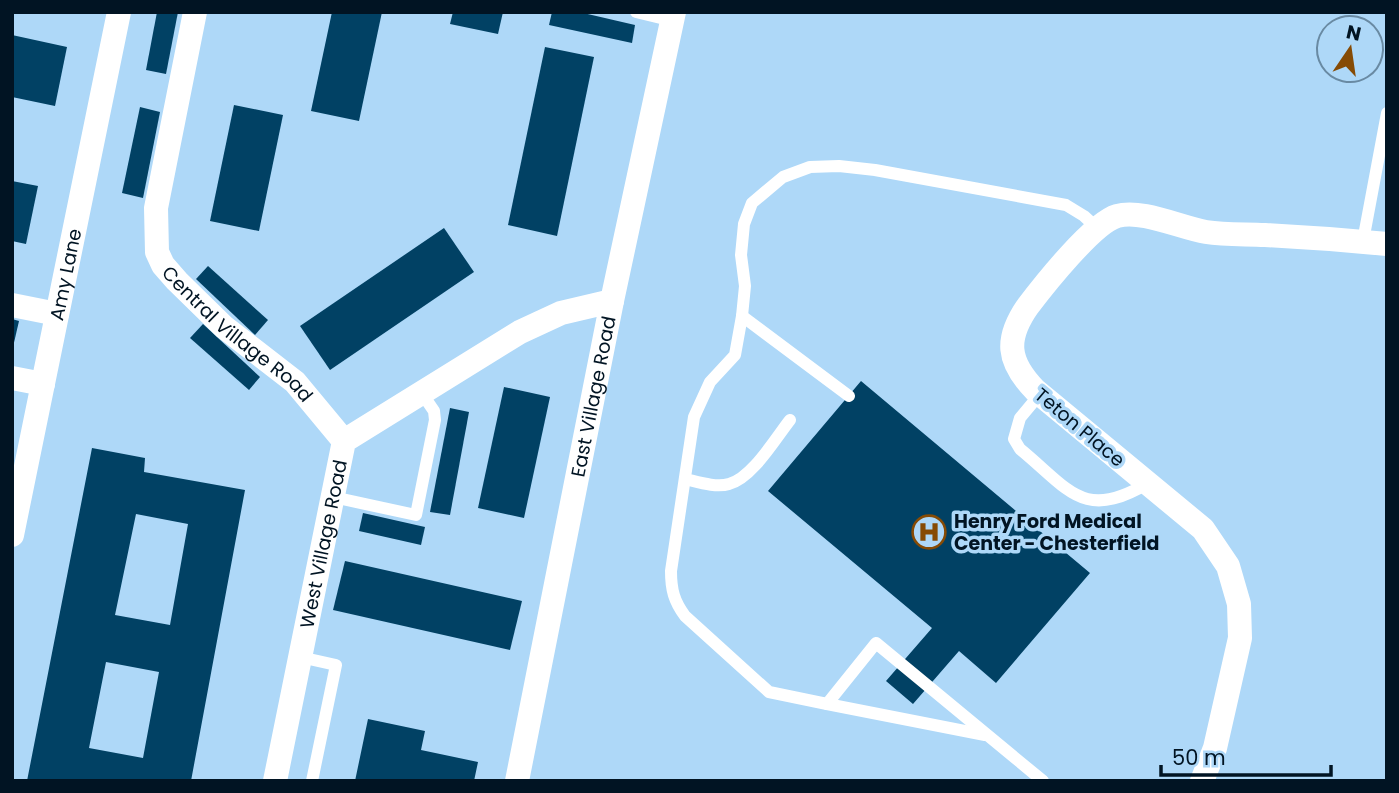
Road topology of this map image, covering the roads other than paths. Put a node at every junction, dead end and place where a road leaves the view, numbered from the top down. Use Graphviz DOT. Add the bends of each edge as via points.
graph roads {
  1 [pos="119,12"];
  2 [pos="195,12"];
  3 [pos="636,12"];
  4 [pos="674,16"];
  5 [pos="1387,113"];
  6 [pos="1097,228"];
  7 [pos="1375,243"];
  8 [pos="612,301"];
  9 [pos="12,305"];
  10 [pos="57,314"];
  11 [pos="742,316"];
  12 [pos="12,378"];
  13 [pos="43,384"];
  14 [pos="421,393"];
  15 [pos="1040,394"];
  16 [pos="849,396"];
  17 [pos="790,421"];
  18 [pos="344,441"];
  19 [pos="685,479"];
  20 [pos="1148,484"];
  21 [pos="333,497"];
  22 [pos="12,535"];
  23 [pos="300,657"];
  24 [pos="827,704"];
  25 [pos="988,736"];
  26 [pos="275,781"];
  27 [pos="312,781"];
  28 [pos="517,781"];
  29 [pos="1043,781"];
  30 [pos="1202,781"];
  1 -- 10 [label="street, Amy Lane"];
  2 -- 18 [label="street, Central Village Road" via="156,208 157,252 170,273 225,327 295,382"];
  3 -- 4 [label="lane"];
  4 -- 8 [label="street, East Village Road"];
  5 -- 7 [label="lane"];
  6 -- 7 [label="street, Teton Place" via="1117,216 1139,216 1206,232"];
  6 -- 11 [label="lane" via="1066,205 1038,198 875,170 810,167 783,177 752,203 741,255"];
  6 -- 15 [label="street, Teton Place" via="1036,296 1014,328 1014,358 1022,377"];
  8 -- 14 [label="street, West Village Road" via="561,313 520,332"];
  8 -- 28 [label="street, East Village Road"];
  9 -- 10 [label="street"];
  10 -- 13 [label="street, Amy Lane"];
  11 -- 16 [label="lane"];
  11 -- 19 [label="lane" via="735,355 699,401"];
  12 -- 13 [label="street"];
  13 -- 22 [label="street, Amy Lane"];
  14 -- 18 [label="street, West Village Road"];
  14 -- 21 [label="lane" via="435,420 416,515"];
  15 -- 20 [label="street, Teton Place"];
  15 -- 20 [label="lane" via="1020,418 1014,439 1020,449 1077,496 1092,502"];
  17 -- 19 [label="lane" via="739,479 729,484"];
  18 -- 21 [label="street, West Village Road"];
  19 -- 24 [label="lane" via="671,571 675,603 769,692"];
  20 -- 30 [label="street, Teton Place" via="1203,529 1227,565 1239,604 1235,665"];
  21 -- 23 [label="street, West Village Road"];
  23 -- 26 [label="street, West Village Road"];
  23 -- 27 [label="lane" via="336,665"];
  24 -- 25 [label="lane"];
  24 -- 25 [label="lane" via="876,643"];
  25 -- 29 [label="lane"];
}
